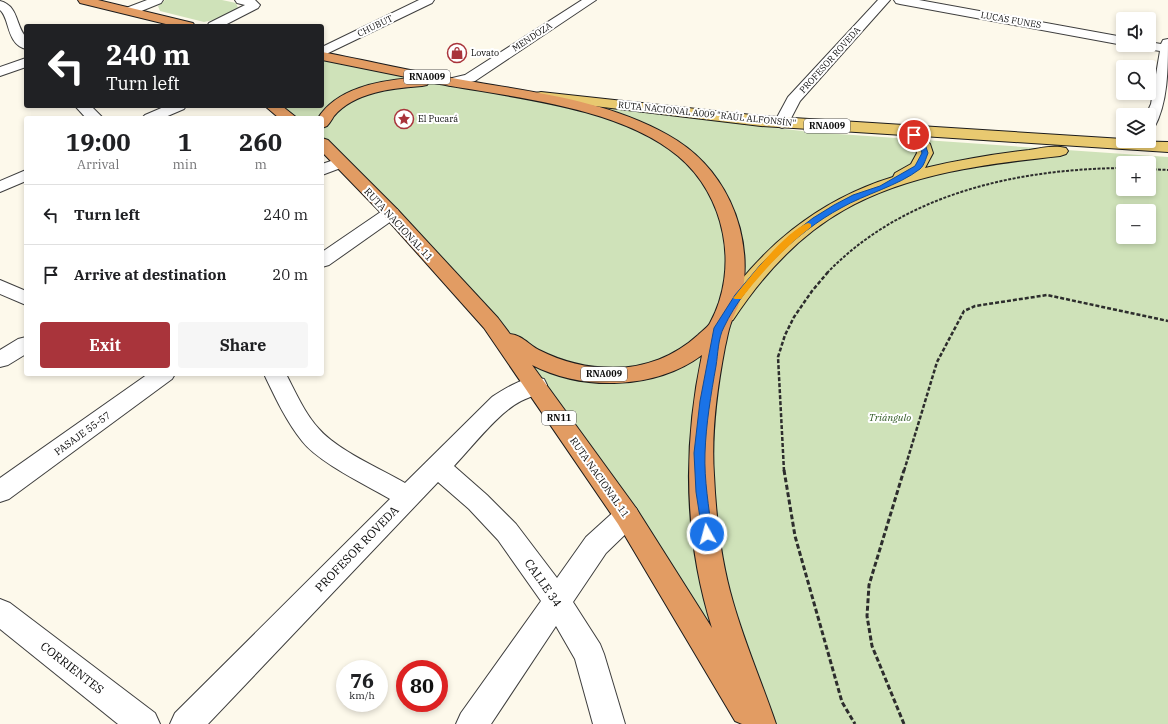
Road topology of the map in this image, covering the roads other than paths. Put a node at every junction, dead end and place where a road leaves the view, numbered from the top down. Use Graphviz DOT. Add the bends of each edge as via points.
graph roads {
  1 [pos="80,0"];
  2 [pos="84,0"];
  3 [pos="157,0"];
  4 [pos="241,0"];
  5 [pos="428,0"];
  6 [pos="590,0"];
  7 [pos="884,0"];
  8 [pos="900,0"];
  9 [pos="0,5"];
  10 [pos="132,21"];
  11 [pos="166,24"];
  12 [pos="217,24"];
  13 [pos="1116,40"];
  14 [pos="24,42"];
  15 [pos="1156,46"];
  16 [pos="1168,47"];
  17 [pos="324,51"];
  18 [pos="324,56"];
  19 [pos="24,63"];
  20 [pos="0,72"];
  21 [pos="453,82"];
  22 [pos="532,95"];
  23 [pos="84,108"];
  24 [pos="174,108"];
  25 [pos="275,108"];
  26 [pos="1156,109"];
  27 [pos="93,116"];
  28 [pos="155,116"];
  29 [pos="286,116"];
  30 [pos="782,123"];
  31 [pos="324,124"];
  32 [pos="908,131"];
  33 [pos="324,143"];
  34 [pos="1116,145"];
  35 [pos="1116,146"];
  36 [pos="331,166"];
  37 [pos="24,176"];
  38 [pos="0,187"];
  39 [pos="882,187"];
  40 [pos="391,214"];
  41 [pos="324,259"];
  42 [pos="0,286"];
  43 [pos="24,298"];
  44 [pos="491,323"];
  45 [pos="718,328"];
  46 [pos="24,345"];
  47 [pos="0,360"];
  48 [pos="161,376"];
  49 [pos="276,376"];
  50 [pos="536,385"];
  51 [pos="438,467"];
  52 [pos="0,492"];
  53 [pos="408,497"];
  54 [pos="627,516"];
  55 [pos="557,601"];
  56 [pos="0,612"];
  57 [pos="144,724"];
  58 [pos="186,724"];
  59 [pos="472,724"];
  60 [pos="609,724"];
  61 [pos="755,724"];
  62 [pos="760,724"];
  1 -- 10 [label="highway"];
  2 -- 10 [label="highway"];
  3 -- 10 [label="street"];
  4 -- 12 [label="street" via="254,5"];
  5 -- 17 [label="street, CHUBUT"];
  6 -- 21 [label="street, MENDOZA" via="470,78"];
  7 -- 30 [label="street, PROFESOR ROVEDA" via="794,100"];
  8 -- 13 [label="street, LUCAS FUNES"];
  9 -- 14 [label="street" via="7,8 11,14 15,31"];
  10 -- 11 [label="highway"];
  15 -- 16 [label="street"];
  16 -- 26 [label="street"];
  18 -- 21 [label="highway, RUTA NACIONAL A009 \"RAÚL ALFONSÍN\" / RNA009"];
  19 -- 20 [label="street"];
  21 -- 22 [label="highway, RUTA NACIONAL A009 \"RAÚL ALFONSÍN\" / RNA009"];
  21 -- 31 [label="highway, RNA009" via="404,83 371,90 337,105 325,117"];
  22 -- 30 [label="main road, RUTA NACIONAL A009 \"RAÚL ALFONSÍN\" / RNA009"];
  22 -- 45 [label="highway, RNA009" via="623,119 682,151 706,175 717,189 725,208 732,231 735,258 733,291"];
  23 -- 27 [label="street"];
  24 -- 28 [label="street"];
  25 -- 29 [label="highway"];
  30 -- 32 [label="main road, RUTA NACIONAL A009 \"RAÚL ALFONSÍN\" / RNA009"];
  32 -- 34 [label="main road, RUTA NACIONAL A009 \"RAÚL ALFONSÍN\" / RNA009"];
  32 -- 39 [label="main road" via="922,144 925,153 918,167"];
  33 -- 36 [label="highway, RUTA NACIONAL 11 / RN11"];
  35 -- 39 [label="main road, RNA009" via="973,163"];
  36 -- 40 [label="highway, RUTA NACIONAL 11 / RN11"];
  37 -- 38 [label="street"];
  39 -- 45 [label="main road, RNA009" via="837,207 790,240 764,265 738,297"];
  40 -- 41 [label="street"];
  40 -- 44 [label="highway, RUTA NACIONAL 11 / RN11"];
  42 -- 43 [label="street"];
  44 -- 45 [label="highway, RNA009" via="534,358 556,367 584,373 616,375 646,372 678,360 696,349"];
  44 -- 50 [label="highway, RUTA NACIONAL 11 / RN11"];
  45 -- 62 [label="highway, RNA009" via="699,453 702,492 708,548 719,602"];
  46 -- 47 [label="street"];
  48 -- 52 [label="street, PASAJE 55-57"];
  49 -- 53 [label="street" via="311,436 328,451"];
  50 -- 51 [label="street, PROFESOR ROVEDA" via="513,394 500,404"];
  50 -- 54 [label="highway, RUTA NACIONAL 11 / RN11"];
  51 -- 53 [label="street, PROFESOR ROVEDA"];
  51 -- 55 [label="street, CALLE 34" via="507,532"];
  53 -- 58 [label="street, PROFESOR ROVEDA"];
  54 -- 55 [label="street" via="596,545"];
  54 -- 61 [label="highway, RUTA NACIONAL 11 / RN11"];
  55 -- 59 [label="street"];
  55 -- 60 [label="street, CALLE 34" via="589,654"];
  56 -- 57 [label="street, CORRIENTES"];
}
